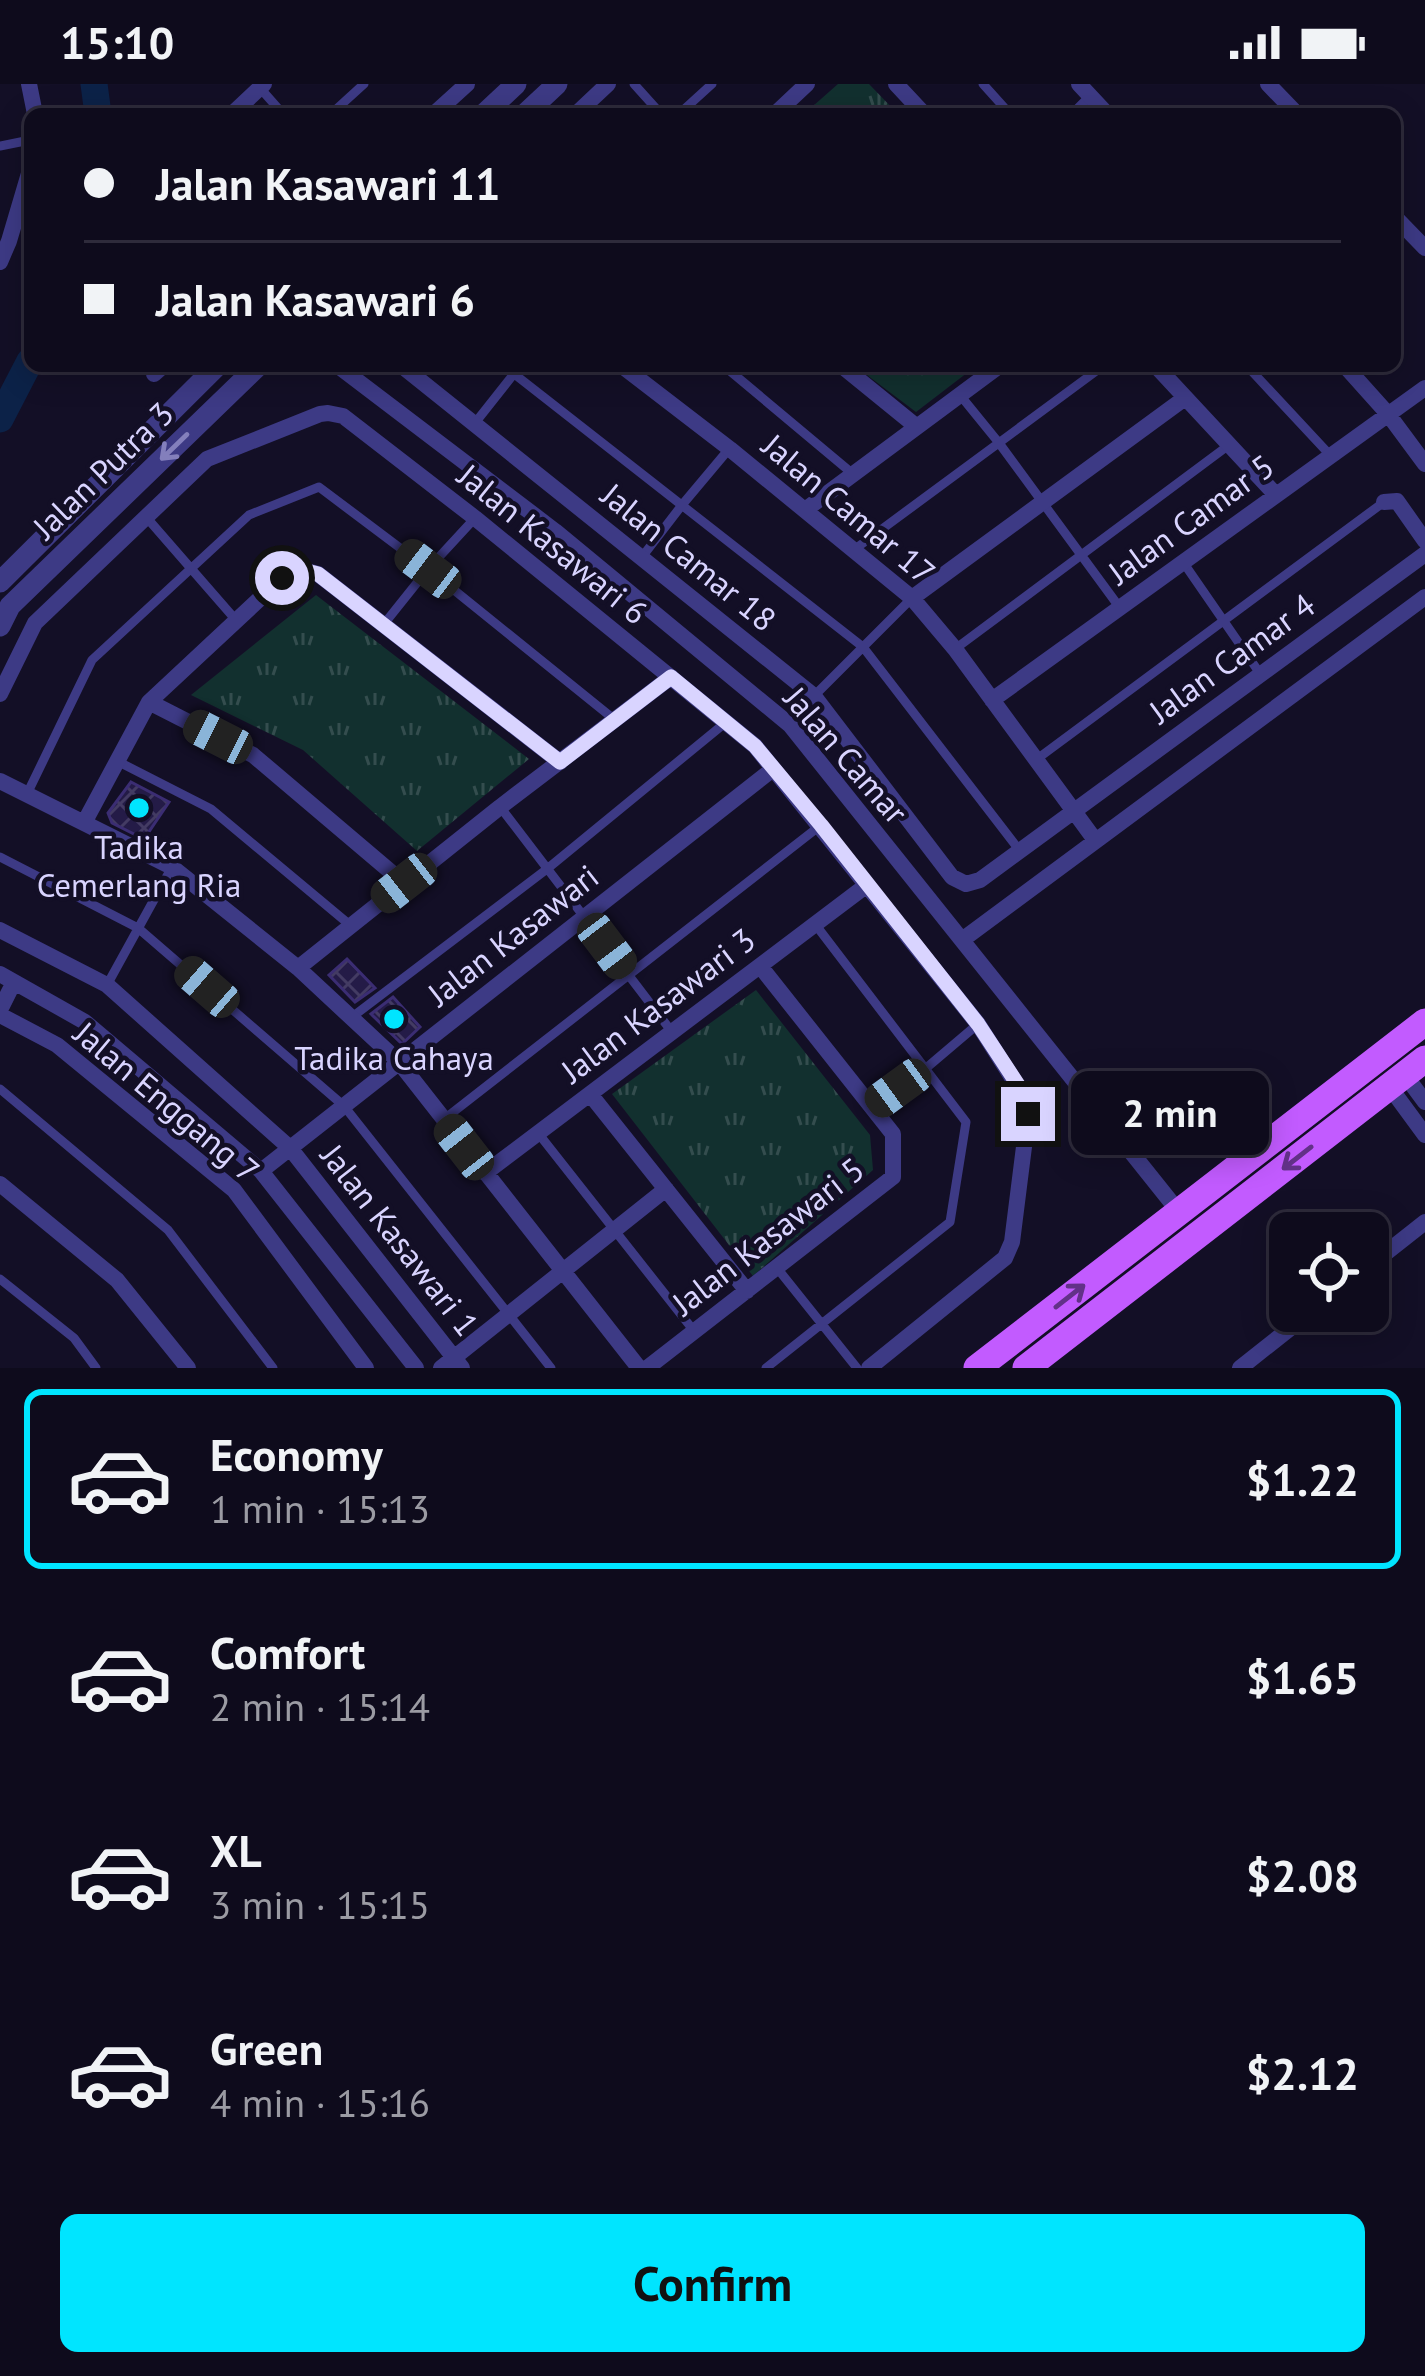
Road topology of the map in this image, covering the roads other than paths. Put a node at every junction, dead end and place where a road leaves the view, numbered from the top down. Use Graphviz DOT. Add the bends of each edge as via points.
graph roads {
  1 [pos="364,84"];
  2 [pos="466,84"];
  3 [pos="516,84"];
  4 [pos="557,84"];
  5 [pos="608,84"];
  6 [pos="634,84"];
  7 [pos="712,84"];
  8 [pos="807,84"];
  9 [pos="896,84"];
  10 [pos="983,84"];
  11 [pos="1268,84"];
  12 [pos="262,86"];
  13 [pos="238,108"];
  14 [pos="338,108"];
  15 [pos="440,108"];
  16 [pos="490,108"];
  17 [pos="531,108"];
  18 [pos="583,108"];
  19 [pos="656,108"];
  20 [pos="686,108"];
  21 [pos="781,108"];
  22 [pos="918,108"];
  23 [pos="1005,108"];
  24 [pos="1291,108"];
  25 [pos="24,183"];
  26 [pos="9,217"];
  27 [pos="0,262"];
  28 [pos="211,372"];
  29 [pos="252,372"];
  30 [pos="346,372"];
  31 [pos="410,372"];
  32 [pos="510,372"];
  33 [pos="516,372"];
  34 [pos="630,372"];
  35 [pos="731,372"];
  36 [pos="849,372"];
  37 [pos="991,372"];
  38 [pos="1095,372"];
  39 [pos="1161,372"];
  40 [pos="1253,372"];
  41 [pos="1350,372"];
  42 [pos="1425,388"];
  43 [pos="960,395"];
  44 [pos="1185,398"];
  45 [pos="1388,414"];
  46 [pos="475,424"];
  47 [pos="917,427"];
  48 [pos="999,443"];
  49 [pos="1229,445"];
  50 [pos="730,448"];
  51 [pos="1330,455"];
  52 [pos="1425,464"];
  53 [pos="854,474"];
  54 [pos="1276,495"];
  55 [pos="1384,502"];
  56 [pos="1041,503"];
  57 [pos="682,505"];
  58 [pos="805,510"];
  59 [pos="147,518"];
  60 [pos="475,518"];
  61 [pos="1425,541"];
  62 [pos="855,549"];
  63 [pos="1425,554"];
  64 [pos="1082,555"];
  65 [pos="642,557"];
  66 [pos="1183,562"];
  67 [pos="428,569"];
  68 [pos="190,570"];
  69 [pos="0,582"];
  70 [pos="1425,597"];
  71 [pos="912,598"];
  72 [pos="1120,608"];
  73 [pos="235,619"];
  74 [pos="1224,621"];
  75 [pos="384,624"];
  76 [pos="0,626"];
  77 [pos="863,647"];
  78 [pos="955,649"];
  79 [pos="1261,675"];
  80 [pos="671,677"];
  81 [pos="0,694"];
  82 [pos="814,696"];
  83 [pos="992,700"];
  84 [pos="149,702"];
  85 [pos="615,720"];
  86 [pos="726,722"];
  87 [pos="1037,759"];
  88 [pos="117,761"];
  89 [pos="560,762"];
  90 [pos="772,769"];
  91 [pos="0,781"];
  92 [pos="27,794"];
  93 [pos="500,807"];
  94 [pos="1073,810"];
  95 [pos="84,823"];
  96 [pos="821,825"];
  97 [pos="1095,840"];
  98 [pos="1021,851"];
  99 [pos="0,857"];
  100 [pos="172,867"];
  101 [pos="547,868"];
  102 [pos="404,883"];
  103 [pos="867,885"];
  104 [pos="585,917"];
  105 [pos="815,924"];
  106 [pos="350,926"];
  107 [pos="138,928"];
  108 [pos="0,930"];
  109 [pos="962,940"];
  110 [pos="760,965"];
  111 [pos="298,968"];
  112 [pos="628,974"];
  113 [pos="7,978"];
  114 [pos="107,986"];
  115 [pos="0,1012"];
  116 [pos="352,1017"];
  117 [pos="1425,1022"];
  118 [pos="978,1024"];
  119 [pos="673,1032"];
  120 [pos="399,1061"];
  121 [pos="925,1069"];
  122 [pos="1406,1073"];
  123 [pos="0,1089"];
  124 [pos="590,1094"];
  125 [pos="1425,1102"];
  126 [pos="344,1106"];
  127 [pos="872,1107"];
  128 [pos="443,1120"];
  129 [pos="538,1133"];
  130 [pos="1425,1135"];
  131 [pos="290,1148"];
  132 [pos="261,1172"];
  133 [pos="485,1174"];
  134 [pos="0,1184"];
  135 [pos="666,1189"];
  136 [pos="1179,1212"];
  137 [pos="1425,1222"];
  138 [pos="615,1229"];
  139 [pos="1389,1250"];
  140 [pos="777,1268"];
  141 [pos="563,1271"];
  142 [pos="0,1279"];
  143 [pos="747,1291"];
  144 [pos="510,1314"];
  145 [pos="823,1324"];
  146 [pos="694,1331"];
  147 [pos="1285,1332"];
  148 [pos="452,1365"];
  149 [pos="362,1366"];
  150 [pos="96,1368"];
  151 [pos="188,1368"];
  152 [pos="273,1368"];
  153 [pos="416,1368"];
  154 [pos="551,1368"];
  155 [pos="643,1368"];
  156 [pos="766,1368"];
  157 [pos="857,1368"];
  158 [pos="869,1368"];
  159 [pos="977,1368"];
  160 [pos="1026,1368"];
  161 [pos="1240,1368"];
  1 -- 14 [label="lane"];
  2 -- 15 [label="street"];
  3 -- 16 [label="street"];
  4 -- 17 [label="street"];
  5 -- 18 [label="street"];
  6 -- 19 [label="lane"];
  7 -- 20 [label="lane"];
  8 -- 21 [label="street"];
  9 -- 22 [label="street"];
  10 -- 23 [label="lane"];
  11 -- 24 [label="street"];
  12 -- 13 [label="street"];
  25 -- 26 [label="street"];
  26 -- 27 [label="street"];
  28 -- 69 [label="street, Jalan Putra 3"];
  29 -- 76 [label="street, Jalan Putra 3, one-way" via="10,606"];
  30 -- 109 [label="street, Jalan Camar" via="790,725"];
  31 -- 46 [label="street, Jalan Camar 18"];
  32 -- 46 [label="lane"];
  33 -- 57 [label="lane"];
  34 -- 50 [label="street, Jalan Camar 17"];
  35 -- 53 [label="lane"];
  36 -- 47 [label="street"];
  37 -- 43 [label="street"];
  38 -- 48 [label="lane"];
  39 -- 44 [label="street"];
  40 -- 51 [label="lane"];
  41 -- 45 [label="street"];
  42 -- 45 [label="street, Jalan Camar 5"];
  43 -- 47 [label="street"];
  43 -- 48 [label="lane"];
  44 -- 49 [label="street"];
  44 -- 56 [label="street"];
  45 -- 51 [label="street, Jalan Camar 5"];
  45 -- 52 [label="street"];
  46 -- 65 [label="street, Jalan Camar 18"];
  47 -- 53 [label="street"];
  48 -- 56 [label="lane"];
  48 -- 62 [label="lane"];
  49 -- 54 [label="street"];
  49 -- 64 [label="lane"];
  50 -- 57 [label="lane"];
  50 -- 58 [label="street, Jalan Camar 17"];
  51 -- 54 [label="street, Jalan Camar 5"];
  53 -- 58 [label="street"];
  54 -- 66 [label="street, Jalan Camar 5"];
  55 -- 61 [label="street" via="1397,501"];
  55 -- 74 [label="lane"];
  56 -- 64 [label="lane"];
  56 -- 71 [label="street"];
  57 -- 65 [label="lane"];
  57 -- 77 [label="lane"];
  58 -- 62 [label="street, Jalan Camar 17"];
  59 -- 60 [label="street, Jalan Kasawari 6" via="207,459 328,413 344,416"];
  59 -- 68 [label="lane"];
  59 -- 81 [label="street, Jalan Kasawari 6" via="35,623"];
  60 -- 67 [label="lane"];
  60 -- 80 [label="street, Jalan Kasawari 6"];
  62 -- 71 [label="street, Jalan Camar 17"];
  63 -- 79 [label="street, Jalan Camar 4"];
  64 -- 72 [label="lane"];
  64 -- 78 [label="lane"];
  65 -- 82 [label="street, Jalan Camar 18"];
  66 -- 72 [label="street, Jalan Camar 5"];
  66 -- 74 [label="lane"];
  67 -- 68 [label="lane" via="319,488 249,515"];
  67 -- 75 [label="lane"];
  67 -- 85 [label="lane"];
  68 -- 73 [label="lane"];
  68 -- 92 [label="lane" via="92,660"];
  70 -- 97 [label="street"];
  71 -- 77 [label="lane"];
  71 -- 78 [label="street, Jalan Camar 17"];
  72 -- 83 [label="street, Jalan Camar 5"];
  73 -- 75 [label="street" via="299,569 318,574"];
  73 -- 84 [label="street"];
  74 -- 79 [label="lane"];
  74 -- 87 [label="lane"];
  75 -- 89 [label="street"];
  77 -- 82 [label="lane"];
  77 -- 98 [label="lane"];
  78 -- 83 [label="street, Jalan Camar 17"];
  79 -- 94 [label="street, Jalan Camar 4"];
  80 -- 85 [label="street"];
  80 -- 86 [label="street, Jalan Kasawari 6"];
  82 -- 98 [label="street, Jalan Camar 18" via="958,881 980,880"];
  83 -- 87 [label="street, Jalan Camar 17"];
  84 -- 88 [label="street"];
  84 -- 102 [label="street" via="253,755"];
  85 -- 89 [label="street"];
  86 -- 90 [label="street, Jalan Kasawari 6"];
  86 -- 101 [label="lane"];
  87 -- 94 [label="street, Jalan Camar 17"];
  88 -- 95 [label="street"];
  88 -- 106 [label="lane" via="211,809"];
  89 -- 93 [label="street"];
  90 -- 96 [label="street, Jalan Kasawari 6"];
  90 -- 104 [label="street, Jalan Kasawari"];
  91 -- 92 [label="street"];
  92 -- 95 [label="street"];
  93 -- 101 [label="lane"];
  93 -- 102 [label="street"];
  94 -- 97 [label="street, Jalan Camar 17"];
  94 -- 98 [label="street, Jalan Camar 18"];
  95 -- 100 [label="street"];
  96 -- 103 [label="street, Jalan Kasawari 6"];
  96 -- 112 [label="lane"];
  97 -- 109 [label="street"];
  99 -- 107 [label="lane"];
  100 -- 107 [label="lane"];
  100 -- 111 [label="street"];
  101 -- 104 [label="lane"];
  101 -- 116 [label="lane"];
  102 -- 106 [label="street"];
  103 -- 105 [label="street, Jalan Kasawari 3"];
  103 -- 118 [label="street, Jalan Kasawari 6"];
  104 -- 112 [label="lane"];
  104 -- 120 [label="street, Jalan Kasawari"];
  105 -- 110 [label="street, Jalan Kasawari 3"];
  105 -- 121 [label="lane"];
  106 -- 111 [label="street"];
  107 -- 114 [label="lane"];
  107 -- 126 [label="lane"];
  108 -- 114 [label="street, Jalan Kasawari 1"];
  109 -- 136 [label="street, Jalan Camar"];
  110 -- 119 [label="street, Jalan Kasawari 3"];
  110 -- 127 [label="street, Jalan Kasawari 5"];
  111 -- 116 [label="street"];
  112 -- 119 [label="lane"];
  112 -- 128 [label="lane"];
  113 -- 115 [label="street"];
  113 -- 132 [label="street" via="86,1022"];
  114 -- 131 [label="street, Jalan Kasawari 1"];
  115 -- 149 [label="street, Jalan Enggang 7" via="57,1045 234,1190"];
  116 -- 120 [label="street"];
  117 -- 136 [label="main road"];
  118 -- 121 [label="lane"];
  118 -- 158 [label="street, Jalan Kasawari 6" via="1028,1107 1010,1250"];
  119 -- 124 [label="street, Jalan Kasawari 3"];
  120 -- 126 [label="street, Jalan Kasawari"];
  120 -- 128 [label="street"];
  121 -- 127 [label="lane"];
  121 -- 145 [label="lane" via="966,1122 950,1222"];
  122 -- 125 [label="street"];
  122 -- 130 [label="street"];
  122 -- 160 [label="main road, one-way"];
  123 -- 152 [label="lane" via="168,1230"];
  124 -- 129 [label="street, Jalan Kasawari 3"];
  124 -- 135 [label="street"];
  126 -- 131 [label="street, Jalan Kasawari"];
  126 -- 144 [label="lane"];
  127 -- 140 [label="street, Jalan Kasawari 5" via="892,1134 893,1177"];
  128 -- 133 [label="street"];
  129 -- 133 [label="street, Jalan Kasawari 3"];
  129 -- 138 [label="lane"];
  131 -- 132 [label="street, Jalan Kasawari"];
  131 -- 148 [label="street, Jalan Kasawari 1"];
  132 -- 153 [label="street"];
  133 -- 141 [label="street"];
  134 -- 151 [label="street" via="117,1280"];
  135 -- 138 [label="street"];
  135 -- 143 [label="street"];
  159 -- 136 [label="main road, one-way"];
  137 -- 139 [label="street"];
  138 -- 141 [label="street"];
  138 -- 146 [label="lane"];
  140 -- 143 [label="street, Jalan Kasawari 5"];
  140 -- 145 [label="lane"];
  141 -- 144 [label="street"];
  141 -- 155 [label="street"];
  142 -- 150 [label="lane" via="74,1338"];
  143 -- 146 [label="street, Jalan Kasawari 5"];
  144 -- 148 [label="street"];
  144 -- 154 [label="lane"];
  145 -- 156 [label="lane"];
  145 -- 157 [label="lane"];
  146 -- 155 [label="street, Jalan Kasawari 5"];
  147 -- 161 [label="street"];
}
